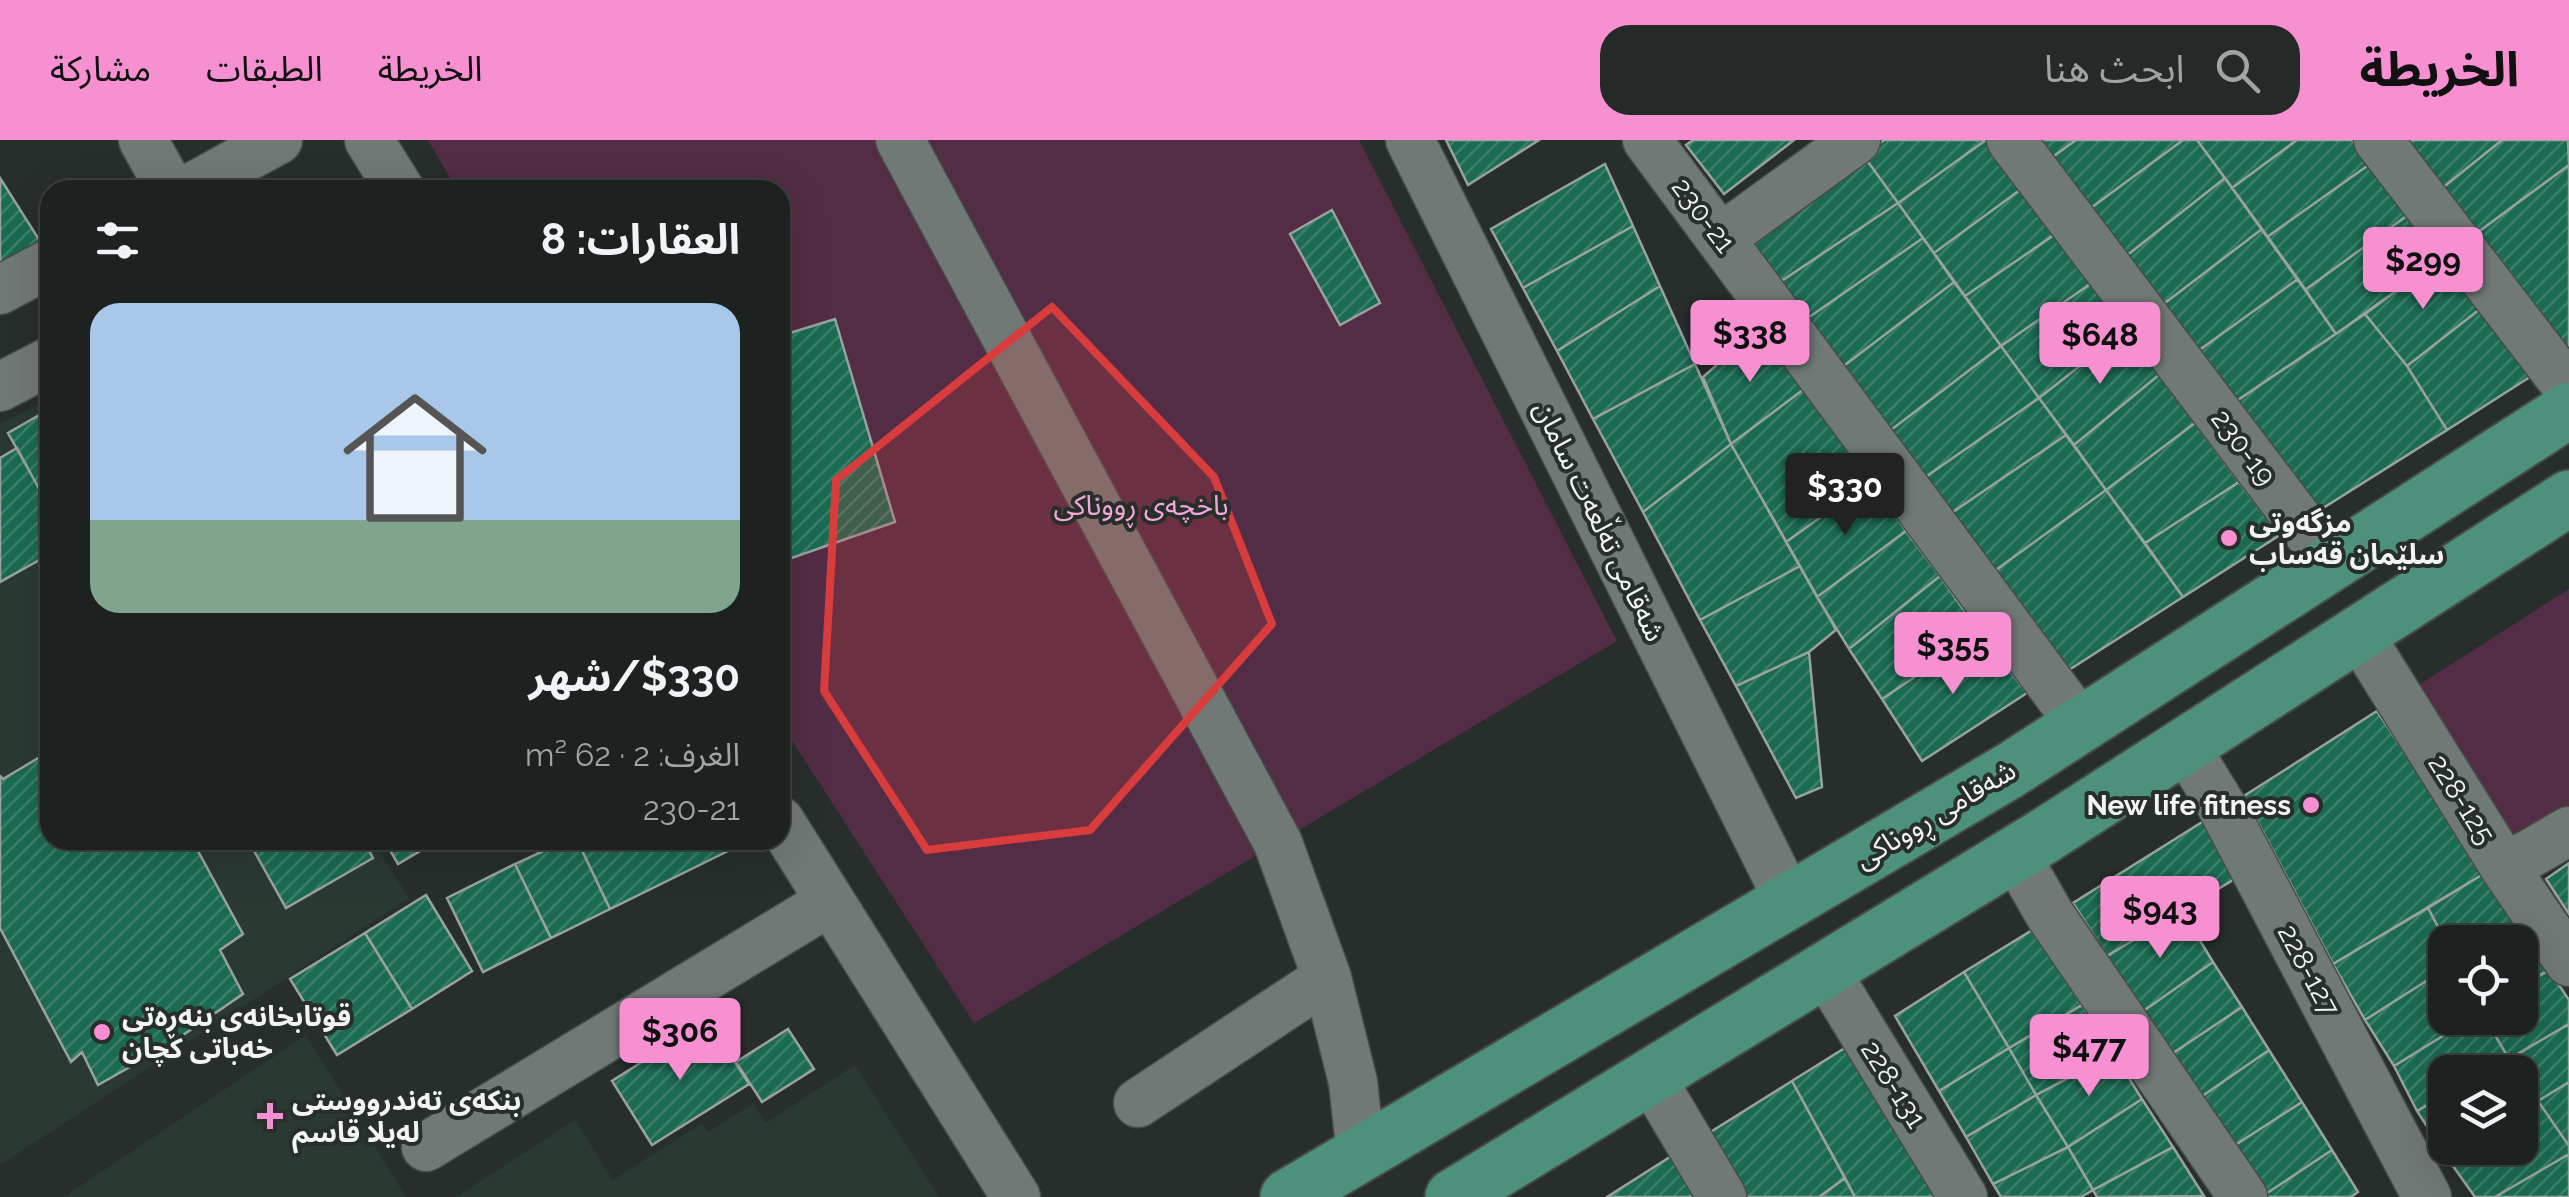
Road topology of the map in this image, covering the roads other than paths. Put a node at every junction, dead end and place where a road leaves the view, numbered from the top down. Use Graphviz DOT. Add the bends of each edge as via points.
graph roads {
  1 [pos="142,140"];
  2 [pos="278,140"];
  3 [pos="370,140"];
  4 [pos="900,140"];
  5 [pos="1410,140"];
  6 [pos="1647,140"];
  7 [pos="1856,140"];
  8 [pos="2011,140"];
  9 [pos="2378,140"];
  10 [pos="166,180"];
  11 [pos="205,180"];
  12 [pos="394,180"];
  13 [pos="1721,238"];
  14 [pos="40,268"];
  15 [pos="0,290"];
  16 [pos="40,365"];
  17 [pos="0,387"];
  18 [pos="2569,388"];
  19 [pos="2569,410"];
  20 [pos="2567,503"];
  21 [pos="2331,563"];
  22 [pos="2359,634"];
  23 [pos="2081,725"];
  24 [pos="2185,746"];
  25 [pos="2009,771"];
  26 [pos="2569,830"];
  27 [pos="790,838"];
  28 [pos="2030,845"];
  29 [pos="2505,868"];
  30 [pos="1789,901"];
  31 [pos="829,902"];
  32 [pos="2569,962"];
  33 [pos="1825,970"];
  34 [pos="1327,978"];
  35 [pos="1650,1076"];
  36 [pos="1138,1103"];
  37 [pos="426,1147"];
  38 [pos="1360,1154"];
  39 [pos="1016,1197"];
  40 [pos="1288,1197"];
  41 [pos="1453,1197"];
  42 [pos="1722,1197"];
  43 [pos="1963,1197"];
  44 [pos="2243,1197"];
  45 [pos="2427,1197"];
  1 -- 10 [label="street"];
  2 -- 11 [label="street"];
  3 -- 12 [label="street"];
  4 -- 34 [label="street" via="1278,842"];
  5 -- 30 [label="street, شەقامی تەڵعەت سامان"];
  6 -- 13 [label="street, 230-21"];
  7 -- 13 [label="street"];
  8 -- 21 [label="street, 230-19"];
  9 -- 18 [label="street"];
  13 -- 23 [label="street, 230-21"];
  14 -- 15 [label="street"];
  16 -- 17 [label="street"];
  19 -- 21 [label="main road, شەقامی ڕووناکی"];
  20 -- 22 [label="main road"];
  21 -- 23 [label="main road, شەقامی ڕووناکی"];
  22 -- 24 [label="main road"];
  22 -- 29 [label="street, 228-125"];
  23 -- 25 [label="main road, شەقامی ڕووناکی"];
  24 -- 28 [label="main road"];
  24 -- 45 [label="street, 228-127"];
  25 -- 28 [label="main road"];
  25 -- 30 [label="main road, شەقامی ڕووناکی"];
  26 -- 29 [label="street"];
  27 -- 31 [label="street"];
  28 -- 33 [label="main road"];
  28 -- 44 [label="street" via="2050,914"];
  29 -- 32 [label="street, 228-125"];
  30 -- 38 [label="main road, شەقامی ڕووناکی"];
  31 -- 37 [label="street"];
  31 -- 39 [label="street"];
  33 -- 35 [label="main road"];
  33 -- 43 [label="street, 228-131"];
  34 -- 36 [label="street"];
  34 -- 38 [label="street" via="1353,1082"];
  35 -- 41 [label="main road"];
  35 -- 42 [label="street"];
  38 -- 40 [label="main road, شەقامی ڕووناکی"];
}
